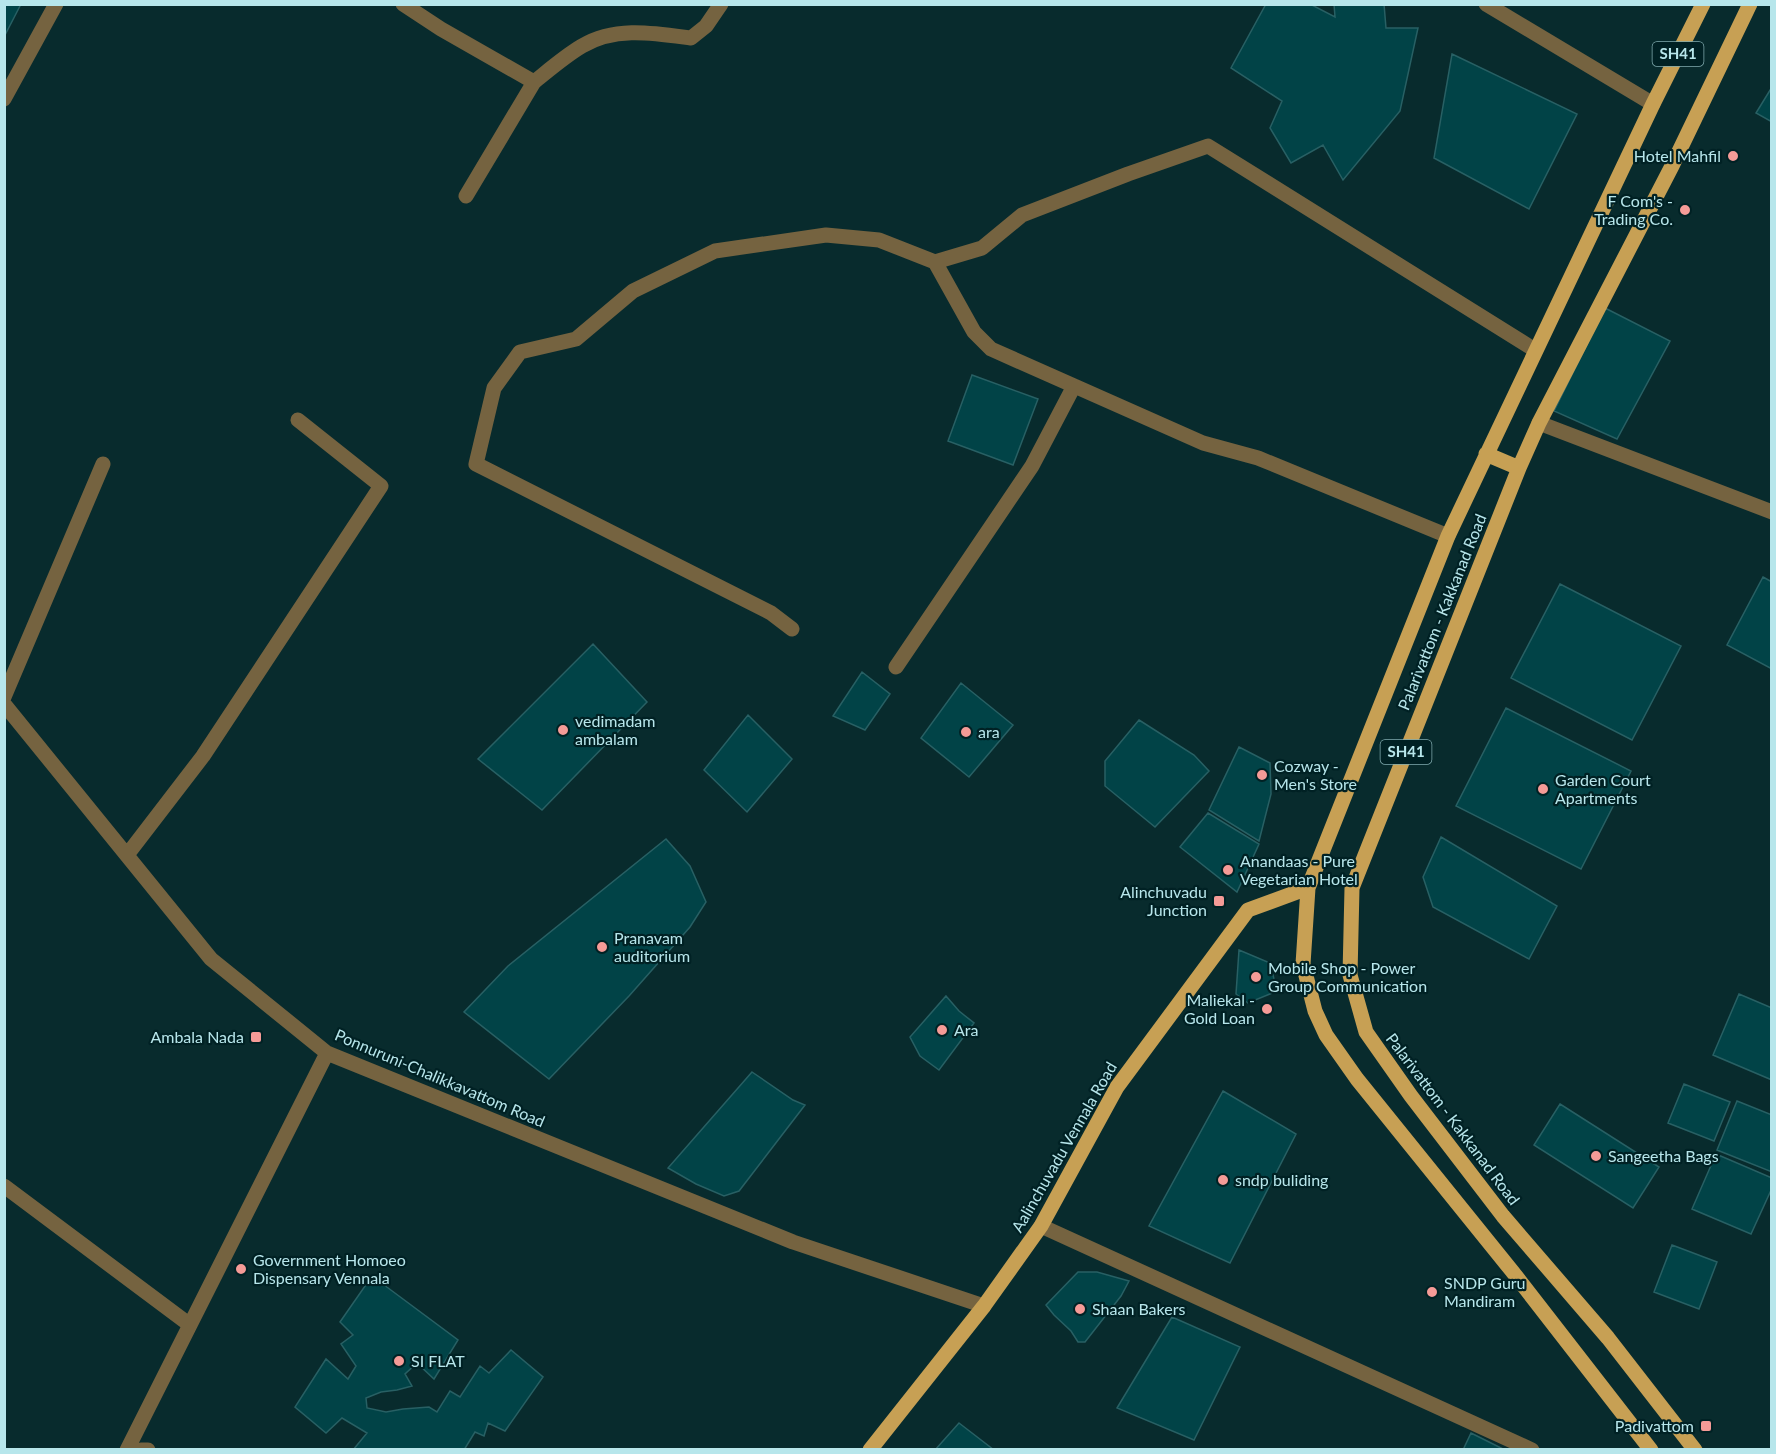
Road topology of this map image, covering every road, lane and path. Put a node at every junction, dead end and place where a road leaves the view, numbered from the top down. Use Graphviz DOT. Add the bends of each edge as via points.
graph roads {
  1 [pos="56,4"];
  2 [pos="403,4"];
  3 [pos="721,4"];
  4 [pos="1486,4"];
  5 [pos="1703,4"];
  6 [pos="1750,4"];
  7 [pos="534,82"];
  8 [pos="4,99"];
  9 [pos="1653,104"];
  10 [pos="466,196"];
  11 [pos="935,262"];
  12 [pos="1535,350"];
  13 [pos="1074,386"];
  14 [pos="298,420"];
  15 [pos="1539,423"];
  16 [pos="1486,454"];
  17 [pos="103,464"];
  18 [pos="1519,468"];
  19 [pos="1772,512"];
  20 [pos="1448,536"];
  21 [pos="792,629"];
  22 [pos="896,667"];
  23 [pos="4,697"];
  24 [pos="4,704"];
  25 [pos="127,855"];
  26 [pos="1308,888"];
  27 [pos="327,1053"];
  28 [pos="4,1186"];
  29 [pos="1041,1226"];
  30 [pos="984,1306"];
  31 [pos="190,1324"];
  32 [pos="127,1449"];
  33 [pos="141,1449"];
  34 [pos="148,1449"];
  35 [pos="870,1449"];
  36 [pos="1532,1449"];
  37 [pos="1651,1449"];
  38 [pos="1695,1449"];
  1 -- 8 [label="street"];
  2 -- 7 [label="street"];
  3 -- 7 [label="street" via="706,26 691,38 631,32 610,34 582,45"];
  4 -- 9 [label="street"];
  5 -- 9 [label="main road, Palarivattom - Kakkanad Road / SH41"];
  6 -- 15 [label="main road, Palarivattom - Kakkanad Road / SH41" via="1672,166"];
  7 -- 10 [label="street"];
  9 -- 12 [label="main road, Palarivattom - Kakkanad Road / SH41"];
  11 -- 12 [label="street" via="982,248 1022,215 1208,146"];
  11 -- 13 [label="street" via="974,332 991,349"];
  11 -- 21 [label="street" via="879,240 826,235 715,251 633,291 576,339 519,352 494,388 476,464 771,613"];
  12 -- 16 [label="main road, Palarivattom - Kakkanad Road / SH41"];
  13 -- 20 [label="street" via="1203,443 1258,458"];
  13 -- 22 [label="street" via="1032,466"];
  14 -- 25 [label="street" via="381,486 203,756"];
  15 -- 18 [label="main road, Palarivattom - Kakkanad Road / SH41"];
  15 -- 19 [label="street"];
  16 -- 18 [label="main road"];
  16 -- 20 [label="main road, Palarivattom - Kakkanad Road / SH41"];
  17 -- 23 [label="street"];
  18 -- 38 [label="main road, Palarivattom - Kakkanad Road / SH41" via="1352,888 1350,975 1365,1032 1411,1096 1503,1216 1608,1338"];
  20 -- 26 [label="main road, Palarivattom - Kakkanad Road"];
  24 -- 25 [label="street, Ponnuruni-Chalikkavattom Road"];
  25 -- 27 [label="street, Ponnuruni-Chalikkavattom Road" via="211,959"];
  26 -- 29 [label="main road, Aalinchuvadu Vennala Road" via="1248,910 1117,1088"];
  26 -- 37 [label="main road, Palarivattom - Kakkanad Road" via="1303,964 1315,1011 1326,1035"];
  27 -- 30 [label="street, Ponnuruni-Chalikkavattom Road" via="793,1242"];
  27 -- 31 [label="street"];
  28 -- 31 [label="street"];
  29 -- 30 [label="main road, Aalinchuvadu Vennala Road"];
  29 -- 36 [label="street"];
  30 -- 35 [label="main road, Aalinchuvadu Vennala Road"];
  31 -- 32 [label="street"];
  33 -- 34 [label="street"];
}
